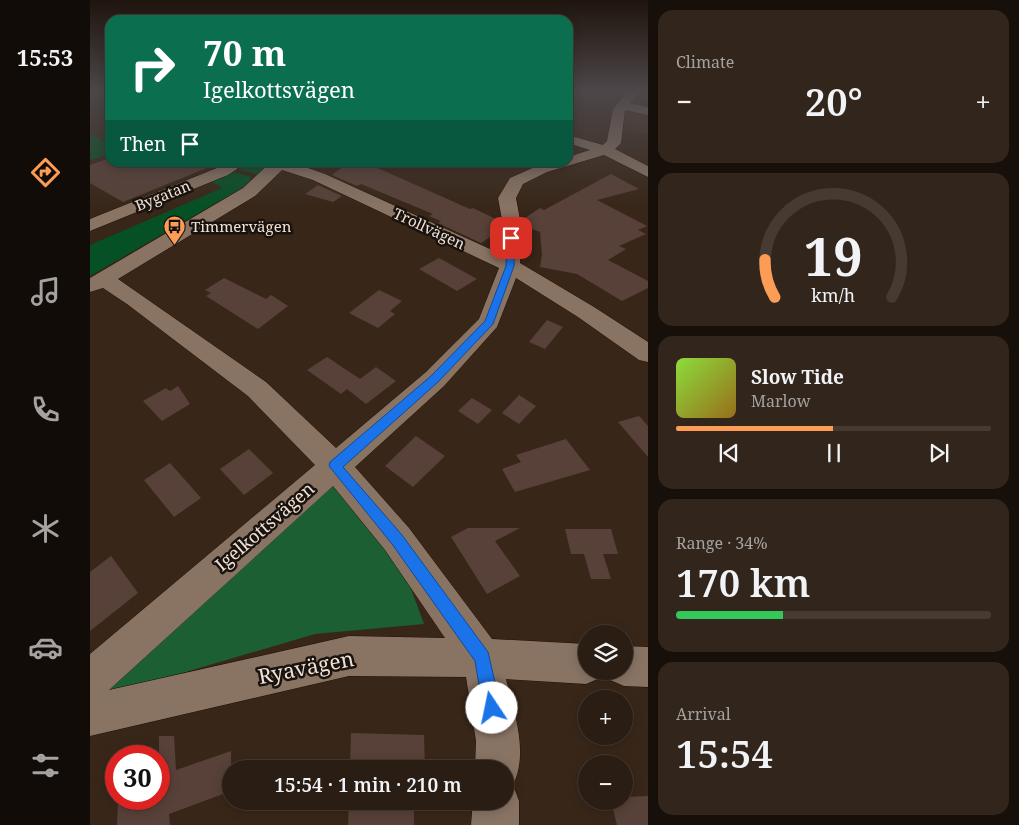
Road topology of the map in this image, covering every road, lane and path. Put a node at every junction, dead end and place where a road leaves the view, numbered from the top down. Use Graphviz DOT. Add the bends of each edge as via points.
graph roads {
  1 [pos="616,130"];
  2 [pos="573,140"];
  3 [pos="605,150"];
  4 [pos="573,160"];
  5 [pos="229,167"];
  6 [pos="277,167"];
  7 [pos="292,167"];
  8 [pos="548,167"];
  9 [pos="648,172"];
  10 [pos="90,225"];
  11 [pos="510,266"];
  12 [pos="97,283"];
  13 [pos="648,354"];
  14 [pos="335,466"];
  15 [pos="482,658"];
  16 [pos="578,664"];
  17 [pos="633,666"];
  18 [pos="648,667"];
  19 [pos="90,680"];
  20 [pos="90,716"];
  21 [pos="497,760"];
  22 [pos="496,810"];
  23 [pos="495,825"];
  1 -- 3 [label="street" via="614,142"];
  2 -- 3 [label="street"];
  3 -- 4 [label="street, Igelkottsvägen"];
  3 -- 9 [label="street"];
  5 -- 10 [label="street, Bygatan"];
  6 -- 12 [label="street" via="249,192"];
  7 -- 11 [label="street, Trollvägen"];
  8 -- 11 [label="street, Igelkottsvägen" via="516,181 507,198 512,225"];
  11 -- 13 [label="street, Trollvägen"];
  11 -- 14 [label="street, Igelkottsvägen" via="489,322 435,379"];
  12 -- 14 [label="street" via="135,299 257,389"];
  14 -- 15 [label="street" via="397,539"];
  14 -- 19 [label="street, Igelkottsvägen"];
  15 -- 16 [label="street, Ryavägen"];
  15 -- 20 [label="street, Ryavägen" via="349,656"];
  15 -- 21 [label="street" via="498,741"];
  17 -- 18 [label="street"];
  22 -- 23 [label="street"];
}
